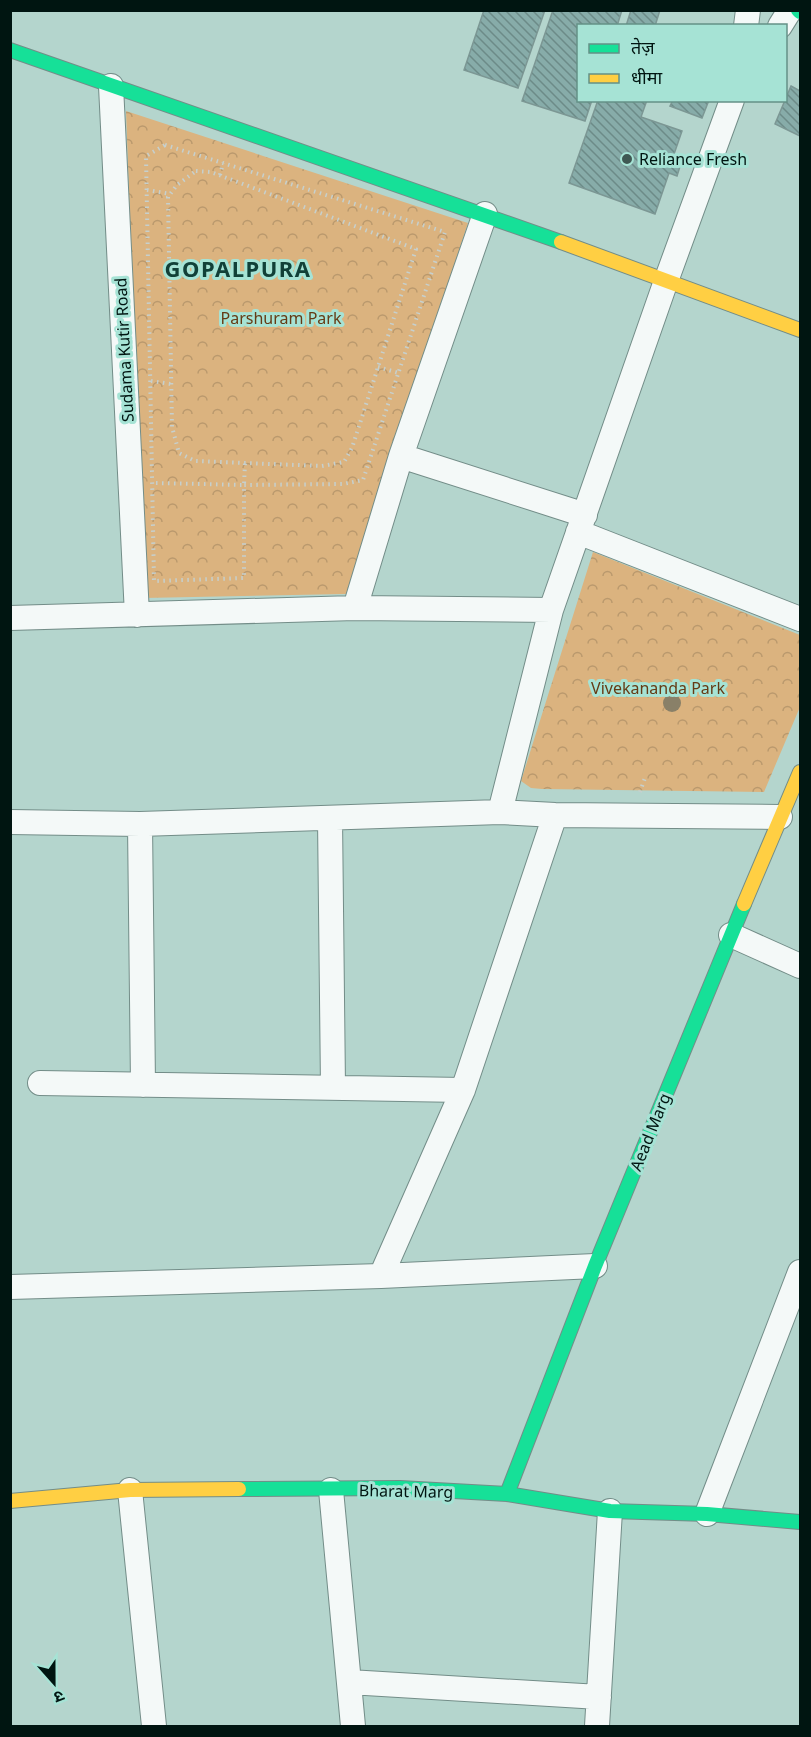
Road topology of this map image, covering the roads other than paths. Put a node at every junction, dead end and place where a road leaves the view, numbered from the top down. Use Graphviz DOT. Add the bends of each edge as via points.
graph roads {
  1 [pos="790,10"];
  2 [pos="781,24"];
  3 [pos="10,50"];
  4 [pos="111,86"];
  5 [pos="731,102"];
  6 [pos="485,214"];
  7 [pos="666,281"];
  8 [pos="801,330"];
  9 [pos="401,456"];
  10 [pos="581,524"];
  11 [pos="355,608"];
  12 [pos="550,610"];
  13 [pos="137,615"];
  14 [pos="10,618"];
  15 [pos="801,619"];
  16 [pos="801,772"];
  17 [pos="500,812"];
  18 [pos="555,815"];
  19 [pos="780,817"];
  20 [pos="330,818"];
  21 [pos="10,822"];
  22 [pos="140,824"];
  23 [pos="731,935"];
  24 [pos="801,966"];
  25 [pos="40,1083"];
  26 [pos="143,1085"];
  27 [pos="333,1088"];
  28 [pos="463,1090"];
  29 [pos="595,1266"];
  30 [pos="801,1272"];
  31 [pos="381,1276"];
  32 [pos="10,1287"];
  33 [pos="791,1318"];
  34 [pos="130,1490"];
  35 [pos="331,1490"];
  36 [pos="507,1494"];
  37 [pos="10,1501"];
  38 [pos="610,1511"];
  39 [pos="707,1514"];
  40 [pos="801,1522"];
  41 [pos="349,1682"];
  42 [pos="599,1697"];
  43 [pos="154,1726"];
  44 [pos="353,1726"];
  45 [pos="597,1726"];
  1 -- 2 [label="street"];
  3 -- 4 [label="street"];
  4 -- 6 [label="street"];
  4 -- 13 [label="street, Sudama Kutir Road"];
  5 -- 7 [label="street"];
  6 -- 7 [label="street"];
  6 -- 9 [label="street"];
  7 -- 8 [label="street"];
  7 -- 10 [label="street"];
  9 -- 10 [label="street"];
  9 -- 11 [label="street"];
  10 -- 12 [label="street"];
  10 -- 15 [label="street"];
  11 -- 12 [label="street"];
  11 -- 13 [label="street"];
  12 -- 17 [label="street"];
  13 -- 14 [label="street"];
  16 -- 19 [label="street, Aead Marg"];
  17 -- 18 [label="street"];
  17 -- 20 [label="street"];
  18 -- 19 [label="street"];
  18 -- 28 [label="street"];
  19 -- 23 [label="street, Aead Marg"];
  20 -- 22 [label="street"];
  20 -- 27 [label="street"];
  21 -- 22 [label="street"];
  22 -- 26 [label="street"];
  23 -- 24 [label="street"];
  23 -- 29 [label="street, Aead Marg"];
  25 -- 26 [label="street"];
  26 -- 27 [label="street"];
  27 -- 28 [label="street"];
  28 -- 31 [label="street"];
  29 -- 31 [label="street"];
  29 -- 36 [label="street, Aead Marg"];
  30 -- 33 [label="street"];
  31 -- 32 [label="street"];
  33 -- 39 [label="street"];
  34 -- 35 [label="street, Bharat Marg"];
  34 -- 37 [label="street, Bharat Marg"];
  34 -- 43 [label="street"];
  35 -- 36 [label="street, Bharat Marg" via="400,1488"];
  35 -- 41 [label="street"];
  36 -- 38 [label="street, Bharat Marg"];
  38 -- 39 [label="street, Bharat Marg"];
  38 -- 42 [label="street"];
  39 -- 40 [label="street, Bharat Marg"];
  41 -- 42 [label="street"];
  41 -- 44 [label="street"];
  42 -- 45 [label="street"];
}
